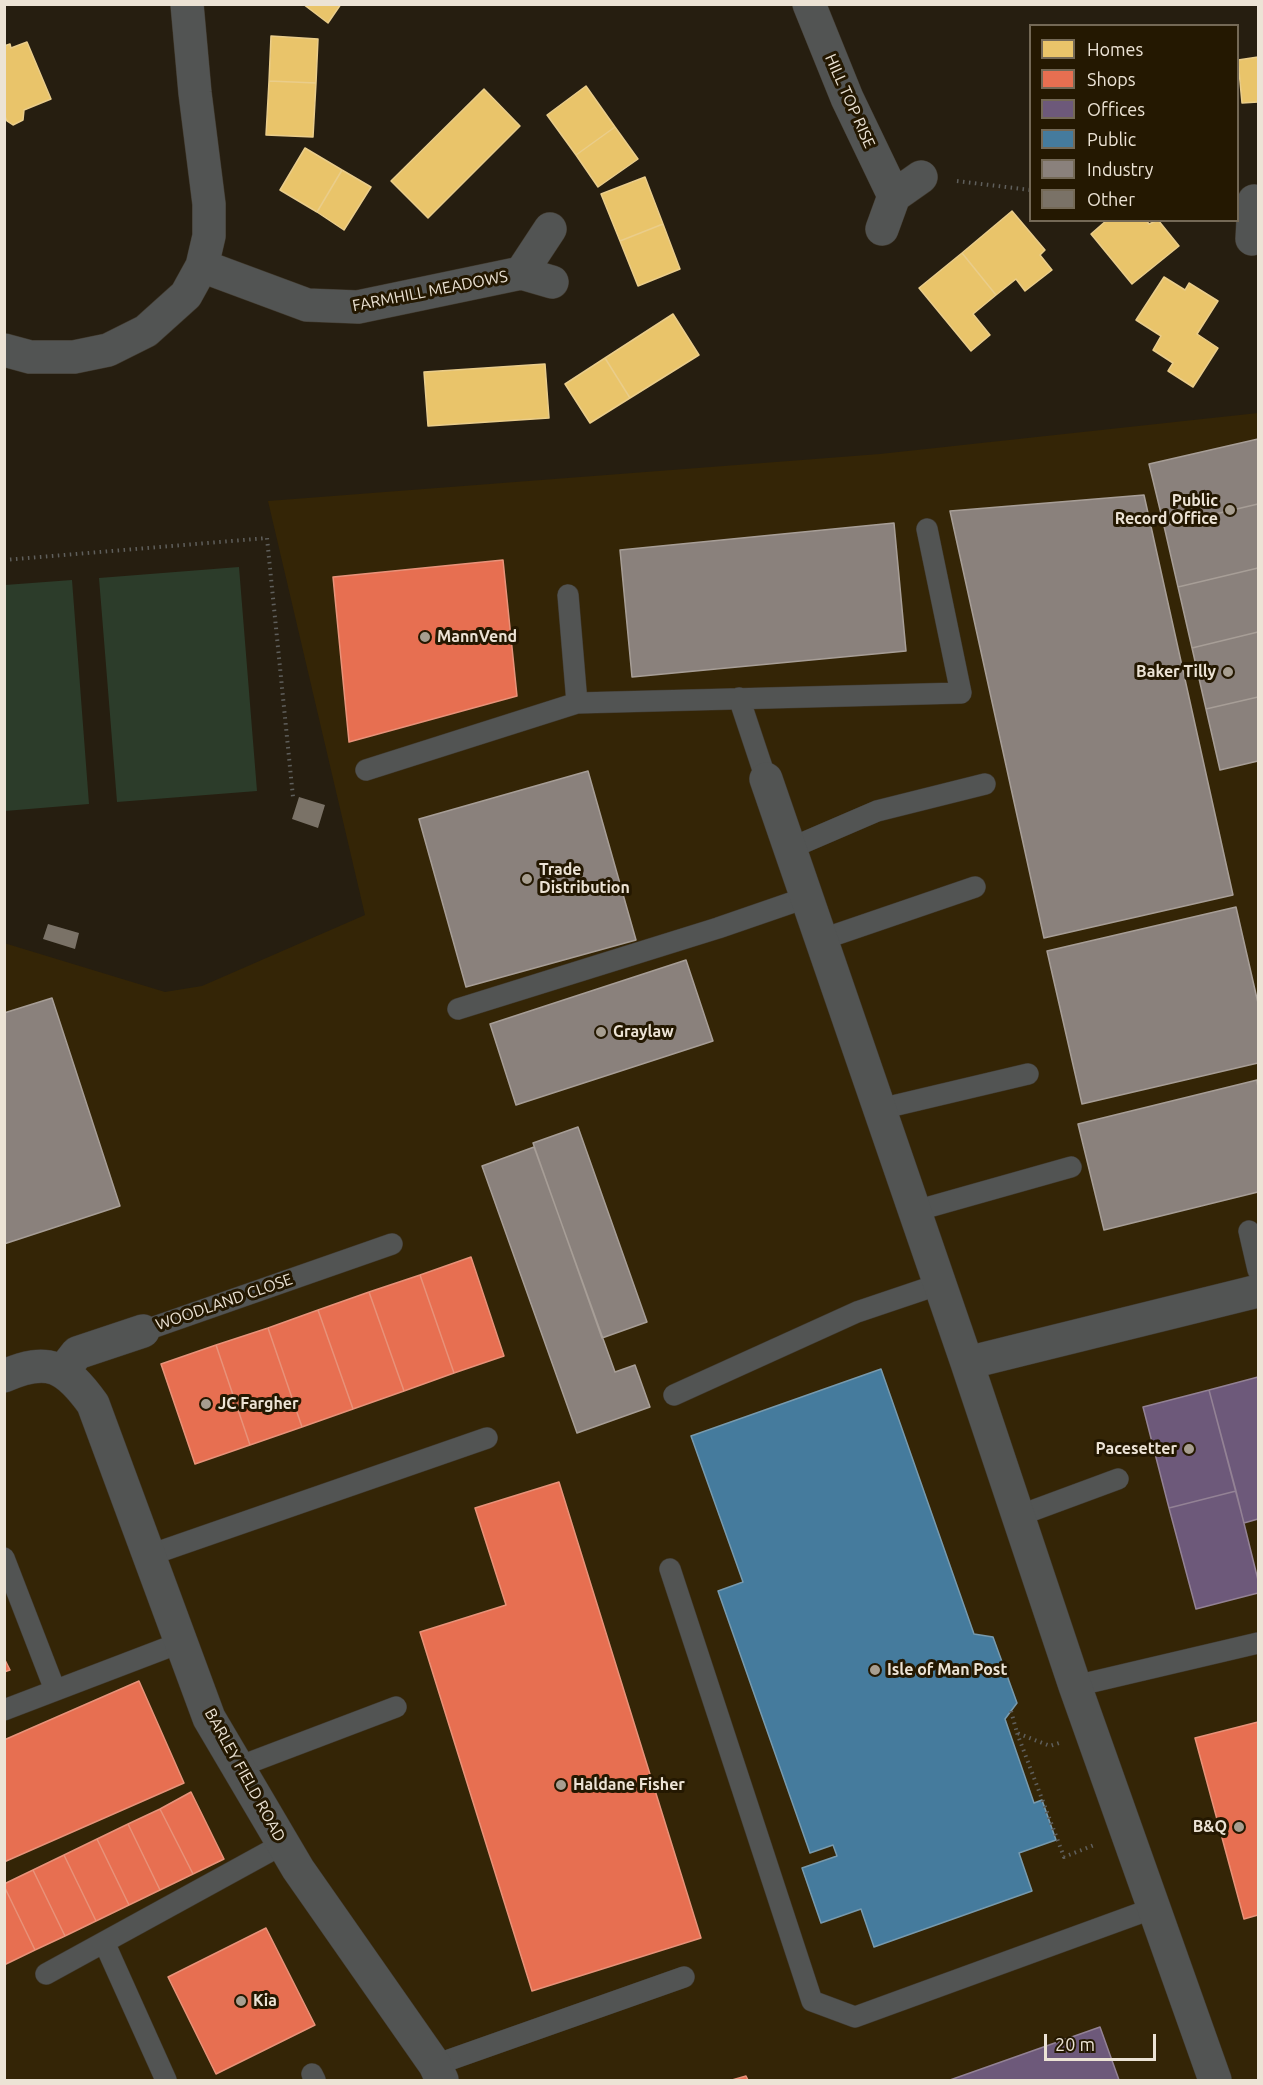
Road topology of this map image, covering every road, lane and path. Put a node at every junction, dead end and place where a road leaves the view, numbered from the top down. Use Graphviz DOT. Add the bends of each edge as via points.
graph roads {
  1 [pos="186,4"];
  2 [pos="809,4"];
  3 [pos="921,177"];
  4 [pos="1029,190"];
  5 [pos="894,196"];
  6 [pos="1250,198"];
  7 [pos="550,229"];
  8 [pos="882,229"];
  9 [pos="1252,239"];
  10 [pos="202,266"];
  11 [pos="521,273"];
  12 [pos="552,282"];
  13 [pos="4,350"];
  14 [pos="927,529"];
  15 [pos="4,560"];
  16 [pos="568,594"];
  17 [pos="740,698"];
  18 [pos="577,703"];
  19 [pos="366,770"];
  20 [pos="766,779"];
  21 [pos="985,784"];
  22 [pos="293,797"];
  23 [pos="791,848"];
  24 [pos="975,887"];
  25 [pos="808,897"];
  26 [pos="823,939"];
  27 [pos="458,1009"];
  28 [pos="1028,1074"];
  29 [pos="880,1109"];
  30 [pos="1071,1167"];
  31 [pos="915,1211"];
  32 [pos="1249,1231"];
  33 [pos="392,1244"];
  34 [pos="1258,1270"];
  35 [pos="940,1284"];
  36 [pos="1258,1291"];
  37 [pos="143,1331"];
  38 [pos="967,1363"];
  39 [pos="63,1371"];
  40 [pos="4,1376"];
  41 [pos="674,1395"];
  42 [pos="487,1438"];
  43 [pos="1118,1479"];
  44 [pos="1018,1516"];
  45 [pos="150,1555"];
  46 [pos="4,1558"];
  47 [pos="670,1569"];
  48 [pos="182,1642"];
  49 [pos="1258,1643"];
  50 [pos="1075,1686"];
  51 [pos="55,1690"];
  52 [pos="396,1707"];
  53 [pos="4,1710"];
  54 [pos="1011,1711"];
  55 [pos="1091,1731"];
  56 [pos="1017,1733"];
  57 [pos="238,1767"];
  58 [pos="1127,1833"];
  59 [pos="283,1844"];
  60 [pos="1154,1908"];
  61 [pos="104,1942"];
  62 [pos="46,1974"];
  63 [pos="684,1977"];
  64 [pos="438,2073"];
  65 [pos="166,2080"];
  66 [pos="1215,2080"];
  1 -- 10 [label="street" via="209,204 209,236"];
  2 -- 5 [label="street, HILL TOP RISE" via="847,98"];
  3 -- 4 [label="path"];
  3 -- 5 [label="street"];
  5 -- 8 [label="street"];
  6 -- 9 [label="street"];
  7 -- 11 [label="street, FARMHILL MEADOWS"];
  10 -- 11 [label="street, FARMHILL MEADOWS" via="307,305 358,308"];
  10 -- 13 [label="street" via="186,295 146,331 108,350 74,357 30,357"];
  11 -- 12 [label="street, FARMHILL MEADOWS"];
  14 -- 17 [label="lane" via="961,693"];
  15 -- 22 [label="path" via="267,538"];
  16 -- 18 [label="lane"];
  17 -- 18 [label="lane"];
  17 -- 20 [label="lane"];
  18 -- 19 [label="lane"];
  20 -- 23 [label="street"];
  21 -- 23 [label="lane" via="878,811"];
  23 -- 25 [label="street"];
  24 -- 26 [label="lane"];
  25 -- 26 [label="street"];
  25 -- 27 [label="lane"];
  26 -- 29 [label="street"];
  28 -- 29 [label="lane"];
  29 -- 31 [label="street"];
  30 -- 31 [label="lane"];
  31 -- 35 [label="street"];
  32 -- 34 [label="lane"];
  33 -- 37 [label="lane, WOODLAND CLOSE"];
  35 -- 38 [label="street"];
  35 -- 41 [label="lane" via="857,1312"];
  36 -- 38 [label="street"];
  37 -- 39 [label="street, WOODLAND CLOSE" via="78,1353"];
  38 -- 44 [label="street"];
  39 -- 40 [label="street" via="41,1365"];
  39 -- 45 [label="street, BARLEY FIELD ROAD" via="80,1385 93,1404"];
  42 -- 45 [label="lane"];
  43 -- 44 [label="lane"];
  44 -- 50 [label="street"];
  45 -- 48 [label="street, BARLEY FIELD ROAD"];
  46 -- 51 [label="lane"];
  47 -- 60 [label="lane" via="812,2001 855,2017"];
  48 -- 51 [label="lane"];
  48 -- 57 [label="street, BARLEY FIELD ROAD" via="210,1718"];
  49 -- 50 [label="lane"];
  50 -- 55 [label="street"];
  51 -- 53 [label="lane"];
  52 -- 57 [label="lane"];
  54 -- 56 [label="path"];
  55 -- 56 [label="path" via="1050,1746"];
  55 -- 58 [label="street"];
  56 -- 58 [label="path" via="1064,1857"];
  57 -- 59 [label="street, BARLEY FIELD ROAD"];
  58 -- 60 [label="street"];
  59 -- 61 [label="lane"];
  59 -- 64 [label="street, BARLEY FIELD ROAD"];
  60 -- 66 [label="street"];
  61 -- 62 [label="lane"];
  61 -- 65 [label="lane"];
  63 -- 64 [label="lane"];
}
